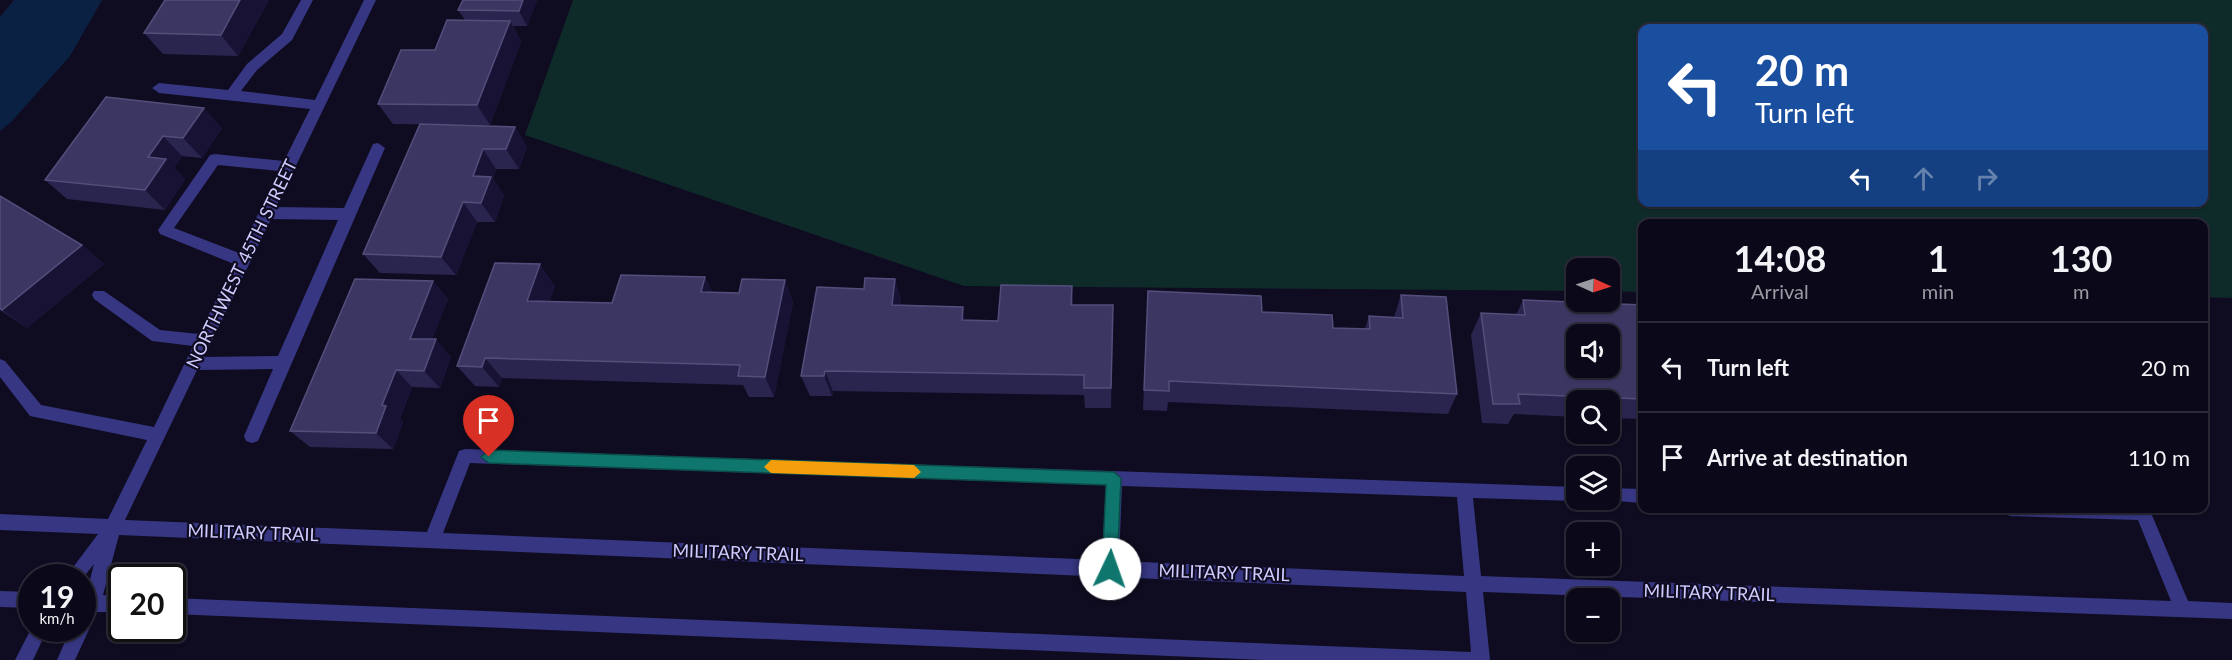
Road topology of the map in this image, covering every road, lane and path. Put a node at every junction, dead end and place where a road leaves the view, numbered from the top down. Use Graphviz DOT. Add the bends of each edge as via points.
graph roads {
  1 [pos="307,0"];
  2 [pos="370,0"];
  3 [pos="159,88"];
  4 [pos="231,96"];
  5 [pos="319,105"];
  6 [pos="378,148"];
  7 [pos="289,167"];
  8 [pos="266,213"];
  9 [pos="348,214"];
  10 [pos="243,261"];
  11 [pos="99,295"];
  12 [pos="204,341"];
  13 [pos="282,362"];
  14 [pos="193,363"];
  15 [pos="0,366"];
  16 [pos="158,435"];
  17 [pos="252,436"];
  18 [pos="1114,478"];
  19 [pos="1464,490"];
  20 [pos="1566,494"];
  21 [pos="1620,495"];
  22 [pos="1638,496"];
  23 [pos="2143,513"];
  24 [pos="0,522"];
  25 [pos="113,527"];
  26 [pos="432,540"];
  27 [pos="84,564"];
  28 [pos="1110,569"];
  29 [pos="96,577"];
  30 [pos="1473,584"];
  31 [pos="0,599"];
  32 [pos="18,600"];
  33 [pos="186,607"];
  34 [pos="2183,609"];
  35 [pos="2232,611"];
  36 [pos="33,642"];
  37 [pos="74,642"];
  38 [pos="24,660"];
  39 [pos="66,660"];
  40 [pos="1470,660"];
  41 [pos="1481,660"];
  1 -- 4 [label="street" via="287,37 252,67"];
  2 -- 5 [label="street, NORTHWEST 45TH STREET"];
  3 -- 4 [label="street"];
  4 -- 5 [label="street"];
  5 -- 7 [label="street, NORTHWEST 45TH STREET"];
  6 -- 9 [label="street"];
  7 -- 8 [label="street, NORTHWEST 45TH STREET"];
  7 -- 10 [label="street" via="215,159 165,230"];
  8 -- 9 [label="street"];
  8 -- 10 [label="street, NORTHWEST 45TH STREET"];
  9 -- 13 [label="street"];
  10 -- 12 [label="street, NORTHWEST 45TH STREET"];
  11 -- 12 [label="street" via="158,336"];
  12 -- 14 [label="street, NORTHWEST 45TH STREET"];
  13 -- 14 [label="street"];
  13 -- 17 [label="street"];
  14 -- 16 [label="street, NORTHWEST 45TH STREET"];
  15 -- 16 [label="street" via="36,411"];
  16 -- 25 [label="street, NORTHWEST 45TH STREET"];
  18 -- 19 [label="street"];
  18 -- 26 [label="street" via="465,456"];
  18 -- 28 [label="street"];
  19 -- 20 [label="street"];
  19 -- 30 [label="street"];
  21 -- 22 [label="street"];
  23 -- 34 [label="street"];
  24 -- 25 [label="street, MILITARY TRAIL"];
  25 -- 26 [label="street, MILITARY TRAIL"];
  25 -- 27 [label="street, NORTHWEST 45TH STREET"];
  25 -- 29 [label="street, NORTHWEST 45TH STREET"];
  26 -- 28 [label="street, MILITARY TRAIL"];
  28 -- 30 [label="street, MILITARY TRAIL"];
  30 -- 34 [label="street, MILITARY TRAIL"];
  30 -- 41 [label="street"];
  31 -- 32 [label="street"];
  33 -- 40 [label="street"];
  34 -- 35 [label="street, MILITARY TRAIL"];
  36 -- 38 [label="street"];
  37 -- 39 [label="street"];
}
